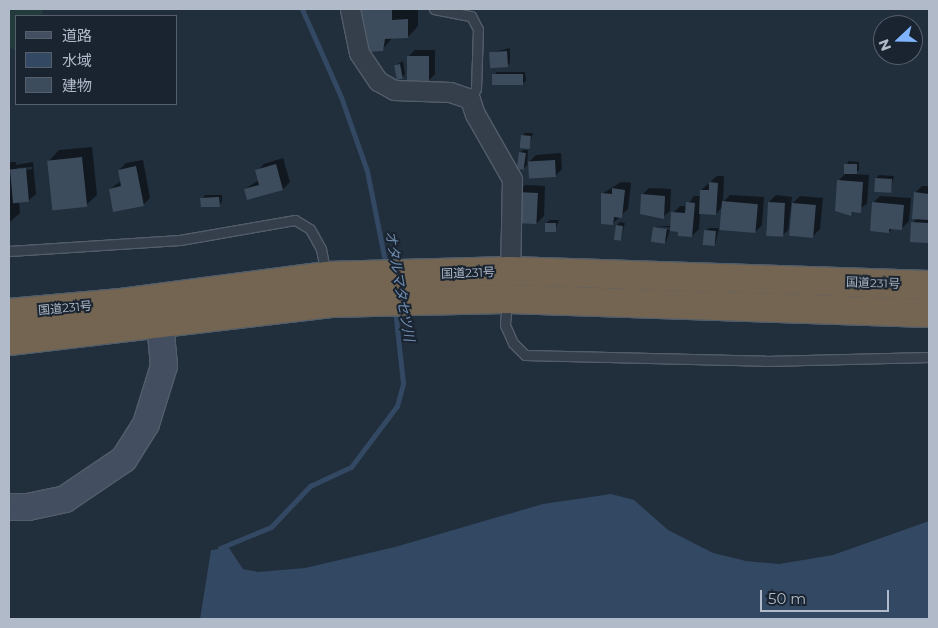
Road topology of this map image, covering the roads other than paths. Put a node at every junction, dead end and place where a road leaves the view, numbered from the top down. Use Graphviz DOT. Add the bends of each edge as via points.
graph roads {
  1 [pos="350,9"];
  2 [pos="434,9"];
  3 [pos="470,100"];
  4 [pos="9,251"];
  5 [pos="327,276"];
  6 [pos="509,285"];
  7 [pos="929,285"];
  8 [pos="378,289"];
  9 [pos="158,298"];
  10 [pos="9,313"];
  11 [pos="929,313"];
  12 [pos="160,325"];
  13 [pos="9,341"];
  14 [pos="929,357"];
  15 [pos="9,507"];
  1 -- 3 [label="street" via="359,53 378,81 394,90 450,92"];
  2 -- 3 [label="lane" via="471,16 478,29 476,90"];
  3 -- 6 [label="street" via="512,179"];
  4 -- 5 [label="lane" via="180,240 295,220 310,229 321,249"];
  5 -- 8 [label="highway, 国道231号"];
  5 -- 9 [label="highway, 国道231号"];
  6 -- 7 [label="highway, 国道231号"];
  6 -- 8 [label="highway, 国道231号"];
  6 -- 11 [label="highway, 国道231号"];
  6 -- 14 [label="lane" via="505,325 513,343 525,355 765,361"];
  8 -- 12 [label="highway, 国道231号" via="331,303"];
  9 -- 10 [label="highway, 国道231号"];
  9 -- 12 [label="street"];
  12 -- 13 [label="highway, 国道231号"];
  12 -- 15 [label="street" via="164,366 146,424 124,460 65,499 28,508"];
}
